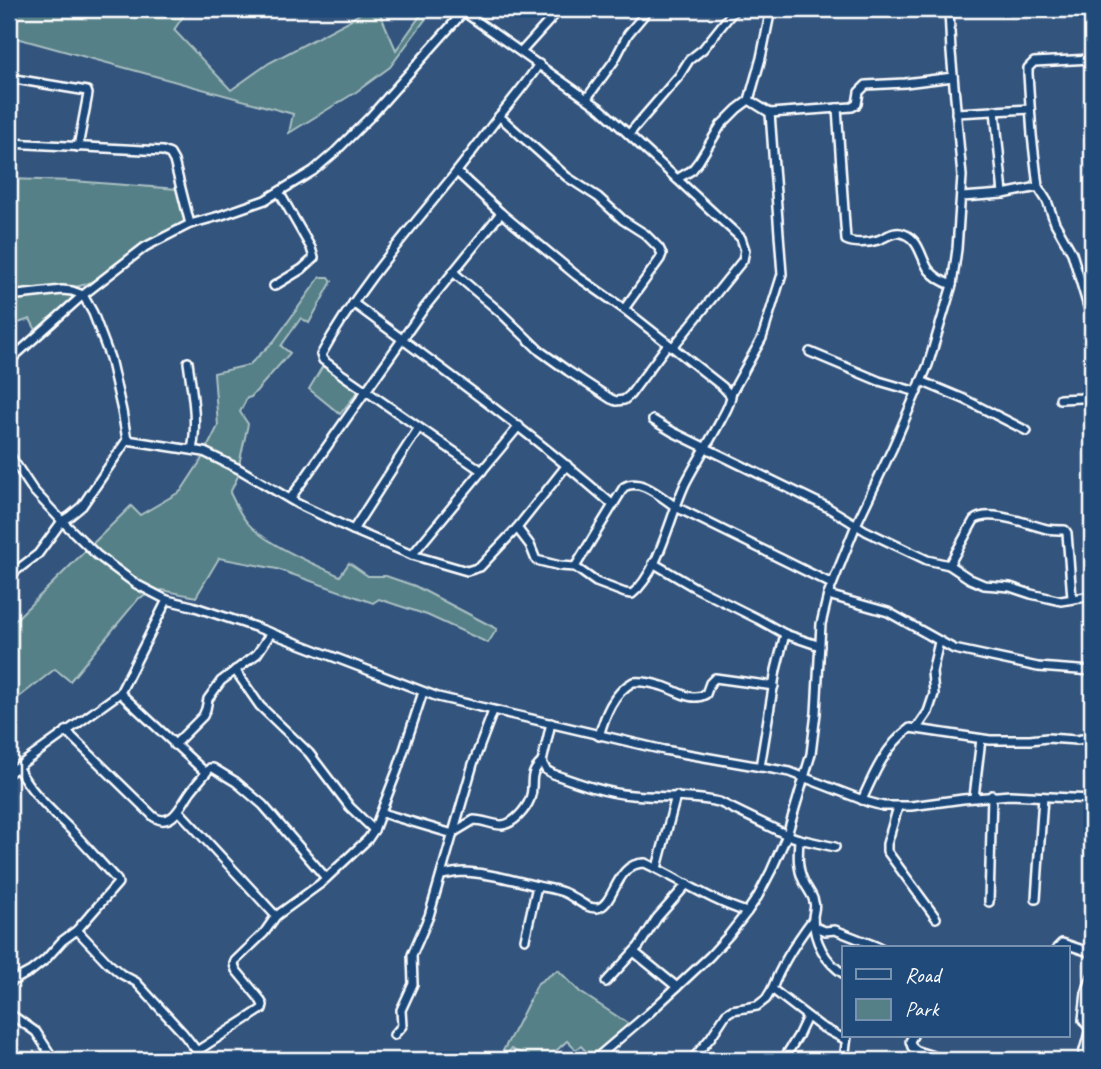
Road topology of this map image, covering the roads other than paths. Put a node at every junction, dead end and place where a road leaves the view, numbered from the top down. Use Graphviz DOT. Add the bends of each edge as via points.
graph roads {
  1 [pos="560,9"];
  2 [pos="649,9"];
  3 [pos="735,9"];
  4 [pos="771,9"];
  5 [pos="950,9"];
  6 [pos="465,10"];
  7 [pos="521,52"];
  8 [pos="1092,59"];
  9 [pos="539,64"];
  10 [pos="953,77"];
  11 [pos="9,78"];
  12 [pos="586,97"];
  13 [pos="749,100"];
  14 [pos="837,108"];
  15 [pos="1030,109"];
  16 [pos="995,110"];
  17 [pos="771,113"];
  18 [pos="956,113"];
  19 [pos="499,116"];
  20 [pos="629,134"];
  21 [pos="9,143"];
  22 [pos="78,147"];
  23 [pos="457,172"];
  24 [pos="677,179"];
  25 [pos="1038,187"];
  26 [pos="279,192"];
  27 [pos="1003,194"];
  28 [pos="962,197"];
  29 [pos="501,213"];
  30 [pos="190,224"];
  31 [pos="453,272"];
  32 [pos="952,285"];
  33 [pos="274,286"];
  34 [pos="83,295"];
  35 [pos="9,296"];
  36 [pos="353,303"];
  37 [pos="624,309"];
  38 [pos="1092,320"];
  39 [pos="402,339"];
  40 [pos="670,346"];
  41 [pos="810,352"];
  42 [pos="9,361"];
  43 [pos="188,362"];
  44 [pos="921,381"];
  45 [pos="366,391"];
  46 [pos="917,392"];
  47 [pos="1092,393"];
  48 [pos="731,394"];
  49 [pos="1060,399"];
  50 [pos="653,420"];
  51 [pos="519,426"];
  52 [pos="418,429"];
  53 [pos="1027,430"];
  54 [pos="127,440"];
  55 [pos="707,447"];
  56 [pos="192,450"];
  57 [pos="9,454"];
  58 [pos="567,465"];
  59 [pos="482,471"];
  60 [pos="290,499"];
  61 [pos="612,505"];
  62 [pos="676,507"];
  63 [pos="62,521"];
  64 [pos="856,525"];
  65 [pos="517,528"];
  66 [pos="354,530"];
  67 [pos="412,555"];
  68 [pos="653,563"];
  69 [pos="949,565"];
  70 [pos="575,567"];
  71 [pos="9,576"];
  72 [pos="832,584"];
  73 [pos="828,595"];
  74 [pos="1092,596"];
  75 [pos="1072,598"];
  76 [pos="167,600"];
  77 [pos="271,633"];
  78 [pos="785,634"];
  79 [pos="939,642"];
  80 [pos="820,646"];
  81 [pos="235,670"];
  82 [pos="1092,671"];
  83 [pos="774,686"];
  84 [pos="423,692"];
  85 [pos="120,693"];
  86 [pos="493,711"];
  87 [pos="551,723"];
  88 [pos="917,728"];
  89 [pos="66,731"];
  90 [pos="599,736"];
  91 [pos="1092,737"];
  92 [pos="981,739"];
  93 [pos="174,745"];
  94 [pos="542,762"];
  95 [pos="760,767"];
  96 [pos="18,768"];
  97 [pos="9,773"];
  98 [pos="205,773"];
  99 [pos="805,777"];
  100 [pos="992,795"];
  101 [pos="676,796"];
  102 [pos="974,797"];
  103 [pos="1043,797"];
  104 [pos="1092,799"];
  105 [pos="862,800"];
  106 [pos="898,807"];
  107 [pos="179,811"];
  108 [pos="382,813"];
  109 [pos="374,830"];
  110 [pos="454,833"];
  111 [pos="787,835"];
  112 [pos="799,839"];
  113 [pos="835,846"];
  114 [pos="657,869"];
  115 [pos="442,875"];
  116 [pos="326,878"];
  117 [pos="688,884"];
  118 [pos="537,886"];
  119 [pos="1036,899"];
  120 [pos="989,902"];
  121 [pos="747,912"];
  122 [pos="276,916"];
  123 [pos="936,918"];
  124 [pos="814,923"];
  125 [pos="77,930"];
  126 [pos="525,939"];
  127 [pos="876,946"];
  128 [pos="1059,946"];
  129 [pos="634,952"];
  130 [pos="1092,953"];
  131 [pos="842,972"];
  132 [pos="1092,976"];
  133 [pos="606,982"];
  134 [pos="9,983"];
  135 [pos="677,987"];
  136 [pos="772,989"];
  137 [pos="9,1013"];
  138 [pos="807,1017"];
  139 [pos="394,1035"];
  140 [pos="842,1036"];
  141 [pos="847,1038"];
  142 [pos="912,1038"];
  143 [pos="197,1051"];
  144 [pos="54,1060"];
  145 [pos="204,1060"];
  146 [pos="594,1060"];
  147 [pos="692,1060"];
  148 [pos="783,1060"];
  149 [pos="844,1060"];
  150 [pos="947,1060"];
  151 [pos="1087,1060"];
  1 -- 7 [label="street"];
  2 -- 12 [label="street"];
  3 -- 20 [label="street"];
  4 -- 13 [label="street"];
  5 -- 10 [label="street"];
  6 -- 7 [label="street"];
  6 -- 26 [label="street" via="342,145"];
  7 -- 9 [label="street"];
  8 -- 15 [label="street" via="1030,65"];
  9 -- 12 [label="street"];
  9 -- 19 [label="street"];
  10 -- 14 [label="street" via="866,85 860,89 855,107"];
  10 -- 18 [label="street"];
  11 -- 22 [label="street" via="87,91"];
  12 -- 20 [label="street"];
  13 -- 17 [label="street"];
  13 -- 24 [label="street" via="720,125 692,170"];
  14 -- 17 [label="street"];
  14 -- 32 [label="street" via="846,240 876,241 894,233 905,234 934,274"];
  15 -- 16 [label="street"];
  15 -- 25 [label="street"];
  16 -- 18 [label="street"];
  16 -- 27 [label="street"];
  17 -- 48 [label="street" via="782,274 762,338"];
  18 -- 28 [label="street"];
  19 -- 23 [label="street"];
  19 -- 37 [label="street" via="567,177 659,248 660,259"];
  20 -- 24 [label="street"];
  21 -- 22 [label="street"];
  22 -- 30 [label="street" via="170,154"];
  23 -- 29 [label="street"];
  23 -- 36 [label="street"];
  24 -- 40 [label="street" via="741,238 745,254"];
  25 -- 27 [label="street"];
  25 -- 38 [label="street" via="1072,253"];
  26 -- 30 [label="street" via="265,201"];
  26 -- 33 [label="street" via="314,258"];
  27 -- 28 [label="street"];
  28 -- 32 [label="street"];
  29 -- 31 [label="street"];
  29 -- 37 [label="street"];
  30 -- 34 [label="street" via="145,247"];
  31 -- 39 [label="street"];
  31 -- 40 [label="street" via="540,351 616,401 629,395"];
  32 -- 44 [label="street"];
  34 -- 35 [label="street" via="62,290"];
  34 -- 42 [label="street"];
  34 -- 54 [label="street" via="110,358"];
  36 -- 39 [label="street"];
  36 -- 45 [label="street" via="321,355"];
  37 -- 40 [label="street"];
  39 -- 45 [label="street"];
  39 -- 51 [label="street"];
  40 -- 48 [label="street"];
  41 -- 46 [label="street"];
  43 -- 56 [label="street" via="195,412"];
  44 -- 46 [label="street"];
  44 -- 53 [label="street"];
  45 -- 52 [label="street"];
  45 -- 60 [label="street"];
  46 -- 64 [label="street"];
  47 -- 49 [label="street"];
  48 -- 55 [label="street"];
  50 -- 55 [label="street"];
  51 -- 58 [label="street"];
  51 -- 59 [label="street"];
  52 -- 59 [label="street"];
  52 -- 66 [label="street"];
  54 -- 56 [label="street"];
  54 -- 63 [label="street" via="82,506"];
  55 -- 62 [label="street"];
  55 -- 64 [label="street"];
  56 -- 60 [label="street" via="239,468"];
  57 -- 63 [label="street" via="33,490"];
  58 -- 61 [label="street"];
  58 -- 65 [label="street"];
  59 -- 67 [label="street"];
  60 -- 66 [label="street"];
  61 -- 62 [label="street" via="629,484 653,491"];
  61 -- 70 [label="street"];
  62 -- 68 [label="street"];
  62 -- 72 [label="street"];
  63 -- 71 [label="street" via="38,554"];
  63 -- 76 [label="street" via="97,555"];
  64 -- 69 [label="street" via="927,560"];
  64 -- 72 [label="street"];
  65 -- 67 [label="street" via="474,570"];
  65 -- 70 [label="street" via="536,560"];
  66 -- 67 [label="street"];
  68 -- 70 [label="street" via="632,594 596,582"];
  68 -- 78 [label="street"];
  69 -- 75 [label="street" via="984,585 1004,585 1061,601"];
  69 -- 75 [label="street" via="979,516 1065,530"];
  72 -- 73 [label="street"];
  73 -- 79 [label="street" via="888,612"];
  73 -- 80 [label="street"];
  74 -- 75 [label="street"];
  76 -- 77 [label="street"];
  76 -- 85 [label="street"];
  77 -- 81 [label="street" via="257,654"];
  77 -- 84 [label="street"];
  78 -- 80 [label="street"];
  78 -- 83 [label="street"];
  79 -- 82 [label="street" via="1038,667"];
  79 -- 88 [label="street" via="932,672 934,694"];
  80 -- 99 [label="street" via="813,743"];
  81 -- 93 [label="street" via="212,692 202,716"];
  81 -- 109 [label="street" via="260,706 309,754"];
  83 -- 90 [label="street" via="715,678 706,694 697,698 664,686 633,682 607,710"];
  83 -- 95 [label="street"];
  84 -- 86 [label="street"];
  84 -- 108 [label="street"];
  85 -- 89 [label="street"];
  85 -- 93 [label="street"];
  86 -- 87 [label="street"];
  86 -- 110 [label="street"];
  87 -- 90 [label="street"];
  87 -- 94 [label="street"];
  88 -- 92 [label="street"];
  88 -- 105 [label="street" via="906,731 884,755"];
  89 -- 96 [label="street"];
  89 -- 107 [label="street" via="154,817 166,820"];
  90 -- 95 [label="street"];
  91 -- 92 [label="street"];
  92 -- 102 [label="street"];
  93 -- 98 [label="street"];
  94 -- 101 [label="street" via="553,774 601,790 631,796"];
  94 -- 110 [label="street" via="532,776 530,800 510,822 498,825 474,820"];
  95 -- 99 [label="street"];
  96 -- 97 [label="street"];
  96 -- 125 [label="street" via="39,799 117,880"];
  98 -- 107 [label="street"];
  98 -- 116 [label="street" via="213,768 263,804"];
  99 -- 105 [label="street"];
  99 -- 111 [label="street"];
  100 -- 102 [label="street"];
  100 -- 103 [label="street"];
  100 -- 120 [label="street"];
  101 -- 111 [label="street" via="708,799"];
  101 -- 114 [label="street"];
  102 -- 106 [label="street"];
  103 -- 104 [label="street"];
  103 -- 119 [label="street"];
  105 -- 106 [label="street"];
  106 -- 123 [label="street" via="887,851"];
  107 -- 122 [label="street"];
  108 -- 109 [label="street"];
  108 -- 110 [label="street"];
  109 -- 116 [label="street"];
  110 -- 115 [label="street"];
  111 -- 112 [label="street"];
  111 -- 121 [label="street"];
  112 -- 113 [label="street"];
  112 -- 124 [label="street" via="799,872 814,899"];
  114 -- 117 [label="street"];
  114 -- 118 [label="street" via="636,863 598,908"];
  115 -- 118 [label="street" via="463,872"];
  115 -- 139 [label="street" via="412,955 413,984 401,1010 402,1026"];
  116 -- 122 [label="street"];
  117 -- 121 [label="street"];
  117 -- 129 [label="street"];
  118 -- 126 [label="street"];
  121 -- 135 [label="street"];
  122 -- 143 [label="street" via="234,964 262,1002 262,1009"];
  124 -- 127 [label="street" via="825,931 835,930"];
  124 -- 131 [label="street" via="825,958"];
  124 -- 136 [label="street" via="803,932"];
  125 -- 134 [label="street" via="31,971"];
  125 -- 143 [label="street" via="108,963 136,982"];
  128 -- 130 [label="street" via="1062,943"];
  129 -- 133 [label="street"];
  129 -- 135 [label="street"];
  132 -- 151 [label="street" via="1083,1020 1090,1028 1083,1054"];
  135 -- 146 [label="street"];
  136 -- 138 [label="street"];
  136 -- 147 [label="street" via="757,1006 726,1014"];
  137 -- 144 [label="street" via="36,1032"];
  138 -- 140 [label="street"];
  138 -- 148 [label="street"];
  141 -- 149 [label="street"];
  142 -- 150 [label="street" via="917,1051"];
  143 -- 145 [label="street"];
}
